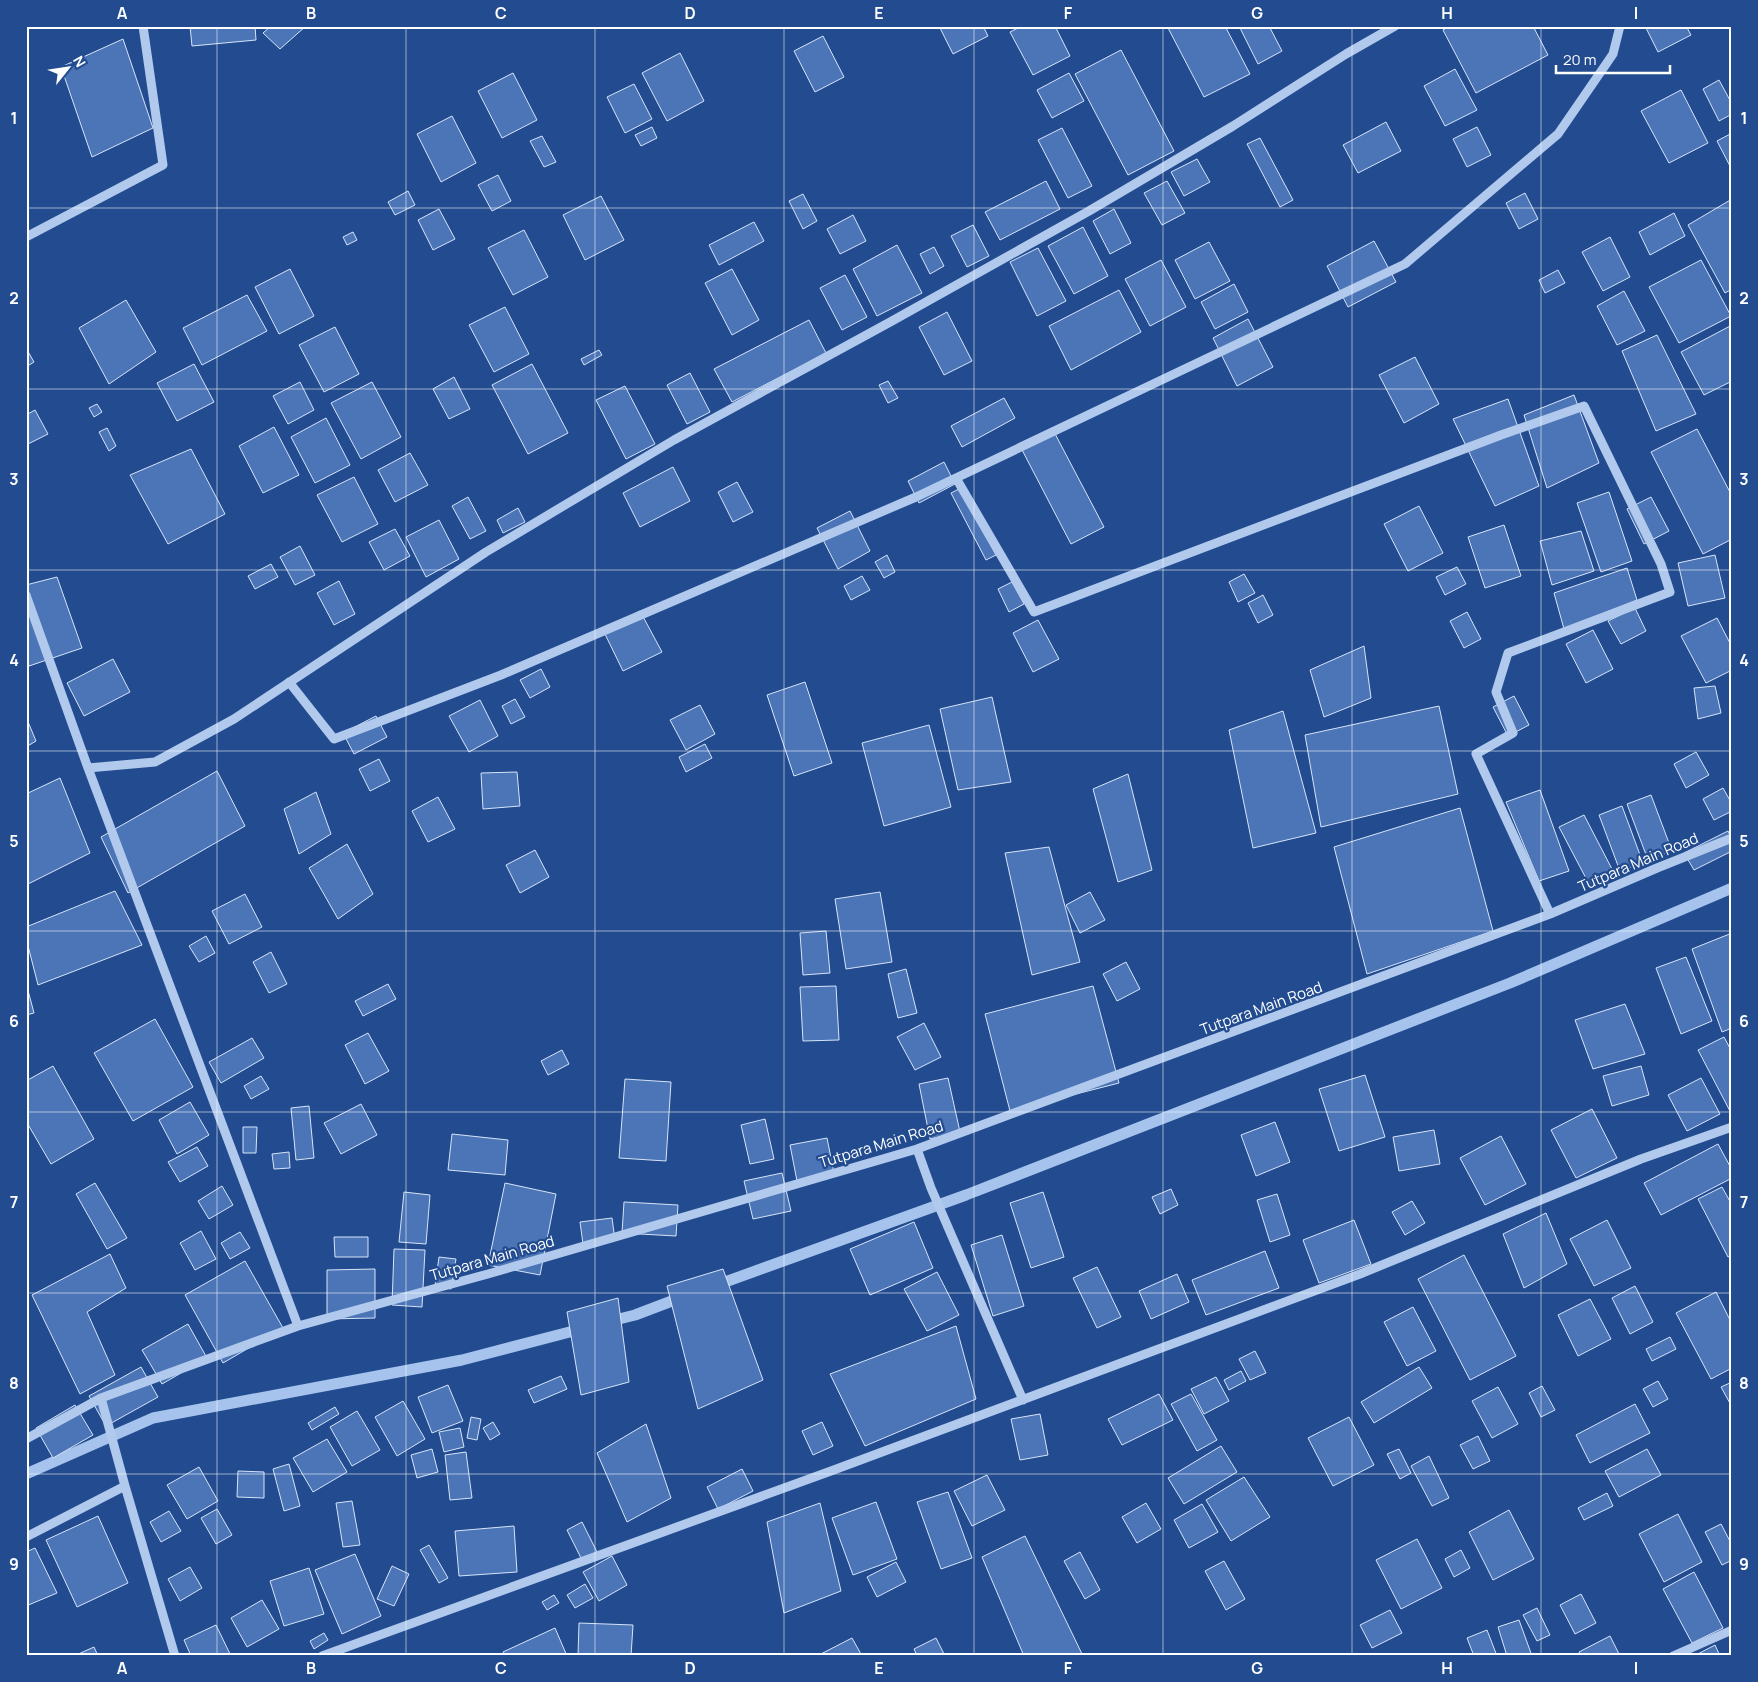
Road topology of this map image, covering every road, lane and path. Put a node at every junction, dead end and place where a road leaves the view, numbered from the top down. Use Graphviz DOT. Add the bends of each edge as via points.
graph roads {
  1 [pos="143,26"];
  2 [pos="1395,26"];
  3 [pos="1620,26"];
  4 [pos="26,237"];
  5 [pos="956,478"];
  6 [pos="26,595"];
  7 [pos="289,682"];
  8 [pos="88,768"];
  9 [pos="1732,838"];
  10 [pos="1550,914"];
  11 [pos="1732,1126"];
  12 [pos="917,1149"];
  13 [pos="298,1326"];
  14 [pos="101,1398"];
  15 [pos="1023,1400"];
  16 [pos="26,1439"];
  17 [pos="124,1486"];
  18 [pos="26,1537"];
  19 [pos="1732,1630"];
  20 [pos="175,1656"];
  21 [pos="322,1656"];
  22 [pos="1674,1656"];
  1 -- 4 [label="street" via="163,165"];
  2 -- 7 [label="street" via="1089,211 674,440 520,531"];
  3 -- 5 [label="street" via="1613,54 1558,134 1405,264"];
  5 -- 7 [label="street" via="501,675 334,739"];
  5 -- 10 [label="street" via="1034,612 1584,406 1661,564 1670,592 1508,653 1496,692 1512,733 1476,754"];
  6 -- 8 [label="street"];
  7 -- 8 [label="street" via="234,719 155,762"];
  8 -- 13 [label="street"];
  9 -- 10 [label="street, Tutpara Main Road"];
  10 -- 12 [label="street, Tutpara Main Road"];
  11 -- 15 [label="street" via="1641,1159 1360,1274"];
  12 -- 13 [label="street, Tutpara Main Road"];
  12 -- 15 [label="street"];
  13 -- 14 [label="street, Tutpara Main Road"];
  14 -- 16 [label="street, Tutpara Main Road"];
  14 -- 17 [label="street"];
  15 -- 21 [label="street"];
  17 -- 18 [label="street"];
  17 -- 20 [label="street"];
  19 -- 22 [label="street"];
}
